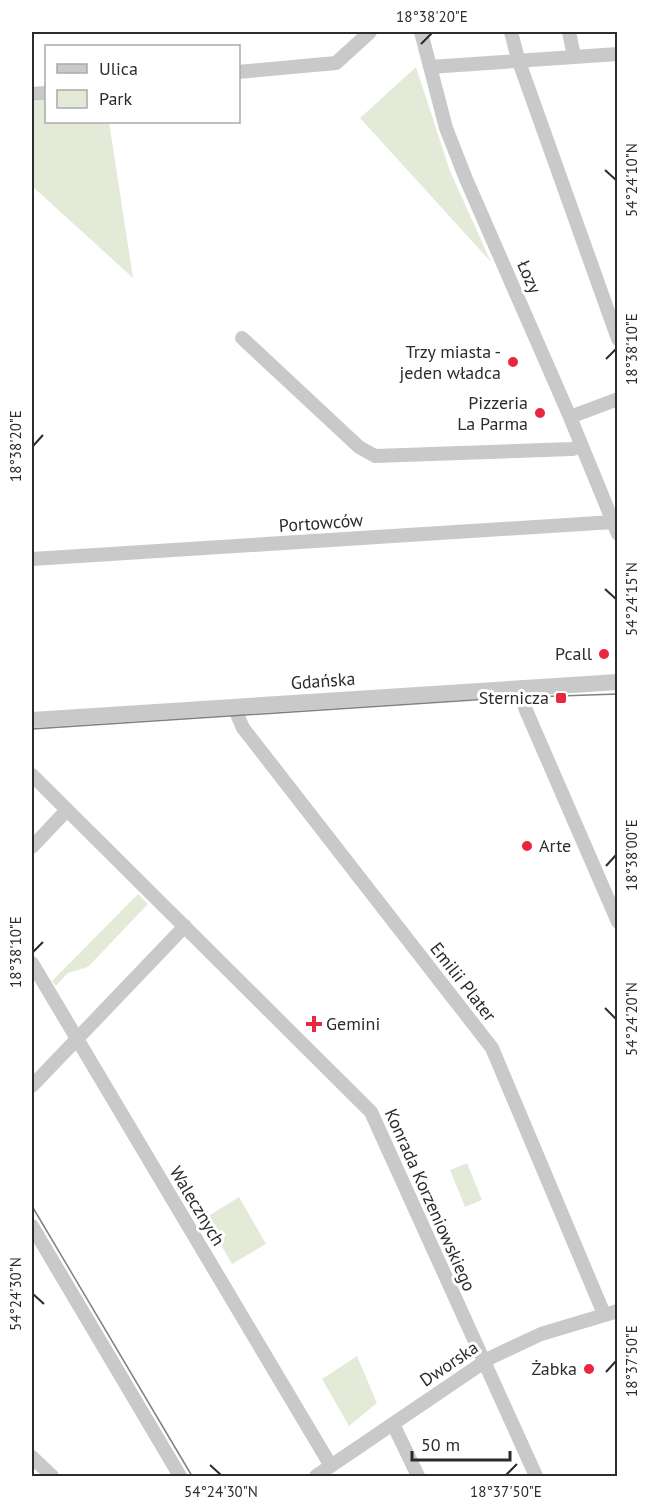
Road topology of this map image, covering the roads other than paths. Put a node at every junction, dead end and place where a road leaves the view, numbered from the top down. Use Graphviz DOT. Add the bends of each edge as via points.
graph roads {
  1 [pos="370,32"];
  2 [pos="421,32"];
  3 [pos="511,32"];
  4 [pos="569,32"];
  5 [pos="618,54"];
  6 [pos="574,56"];
  7 [pos="518,59"];
  8 [pos="430,67"];
  9 [pos="240,72"];
  10 [pos="242,338"];
  11 [pos="618,339"];
  12 [pos="618,399"];
  13 [pos="570,417"];
  14 [pos="581,445"];
  15 [pos="615,528"];
  16 [pos="32,560"];
  17 [pos="618,682"];
  18 [pos="522,688"];
  19 [pos="234,706"];
  20 [pos="32,720"];
  21 [pos="32,775"];
  22 [pos="67,810"];
  23 [pos="32,847"];
  24 [pos="618,922"];
  25 [pos="184,926"];
  26 [pos="32,963"];
  27 [pos="77,1039"];
  28 [pos="32,1086"];
  29 [pos="32,1226"];
  30 [pos="611,1313"];
  31 [pos="483,1362"];
  32 [pos="393,1424"];
  33 [pos="32,1457"];
  34 [pos="331,1466"];
  35 [pos="52,1476"];
  36 [pos="180,1476"];
  37 [pos="316,1476"];
  38 [pos="418,1476"];
  39 [pos="536,1476"];
  1 -- 9 [label="street" via="336,63"];
  2 -- 8 [label="street, Łozy"];
  3 -- 7 [label="street"];
  4 -- 6 [label="street"];
  5 -- 6 [label="street"];
  6 -- 7 [label="street"];
  7 -- 8 [label="street"];
  7 -- 11 [label="street"];
  8 -- 13 [label="street, Łozy" via="446,128 466,179"];
  10 -- 14 [label="street" via="359,447 375,456 573,449"];
  12 -- 13 [label="street"];
  13 -- 14 [label="street, Łozy"];
  14 -- 15 [label="street, Łozy"];
  15 -- 16 [label="street, Portowców"];
  17 -- 18 [label="street, Gdańska"];
  18 -- 19 [label="street, Gdańska"];
  18 -- 24 [label="street" via="525,708"];
  19 -- 20 [label="street, Gdańska"];
  19 -- 30 [label="street, Emilii Plater" via="244,729 492,1048 572,1236"];
  21 -- 22 [label="street, Konrada Korzeniowskiego"];
  22 -- 23 [label="street"];
  22 -- 25 [label="street, Konrada Korzeniowskiego"];
  25 -- 27 [label="street"];
  25 -- 31 [label="street, Konrada Korzeniowskiego" via="372,1112"];
  26 -- 27 [label="street, Walecznych"];
  27 -- 28 [label="street"];
  27 -- 34 [label="street, Walecznych"];
  29 -- 36 [label="street"];
  30 -- 31 [label="street, Dworska" via="541,1334"];
  31 -- 32 [label="street, Dworska"];
  31 -- 39 [label="street, Konrada Korzeniowskiego"];
  32 -- 34 [label="street, Dworska"];
  32 -- 38 [label="street"];
  33 -- 35 [label="street"];
  34 -- 37 [label="street, Dworska"];
}
